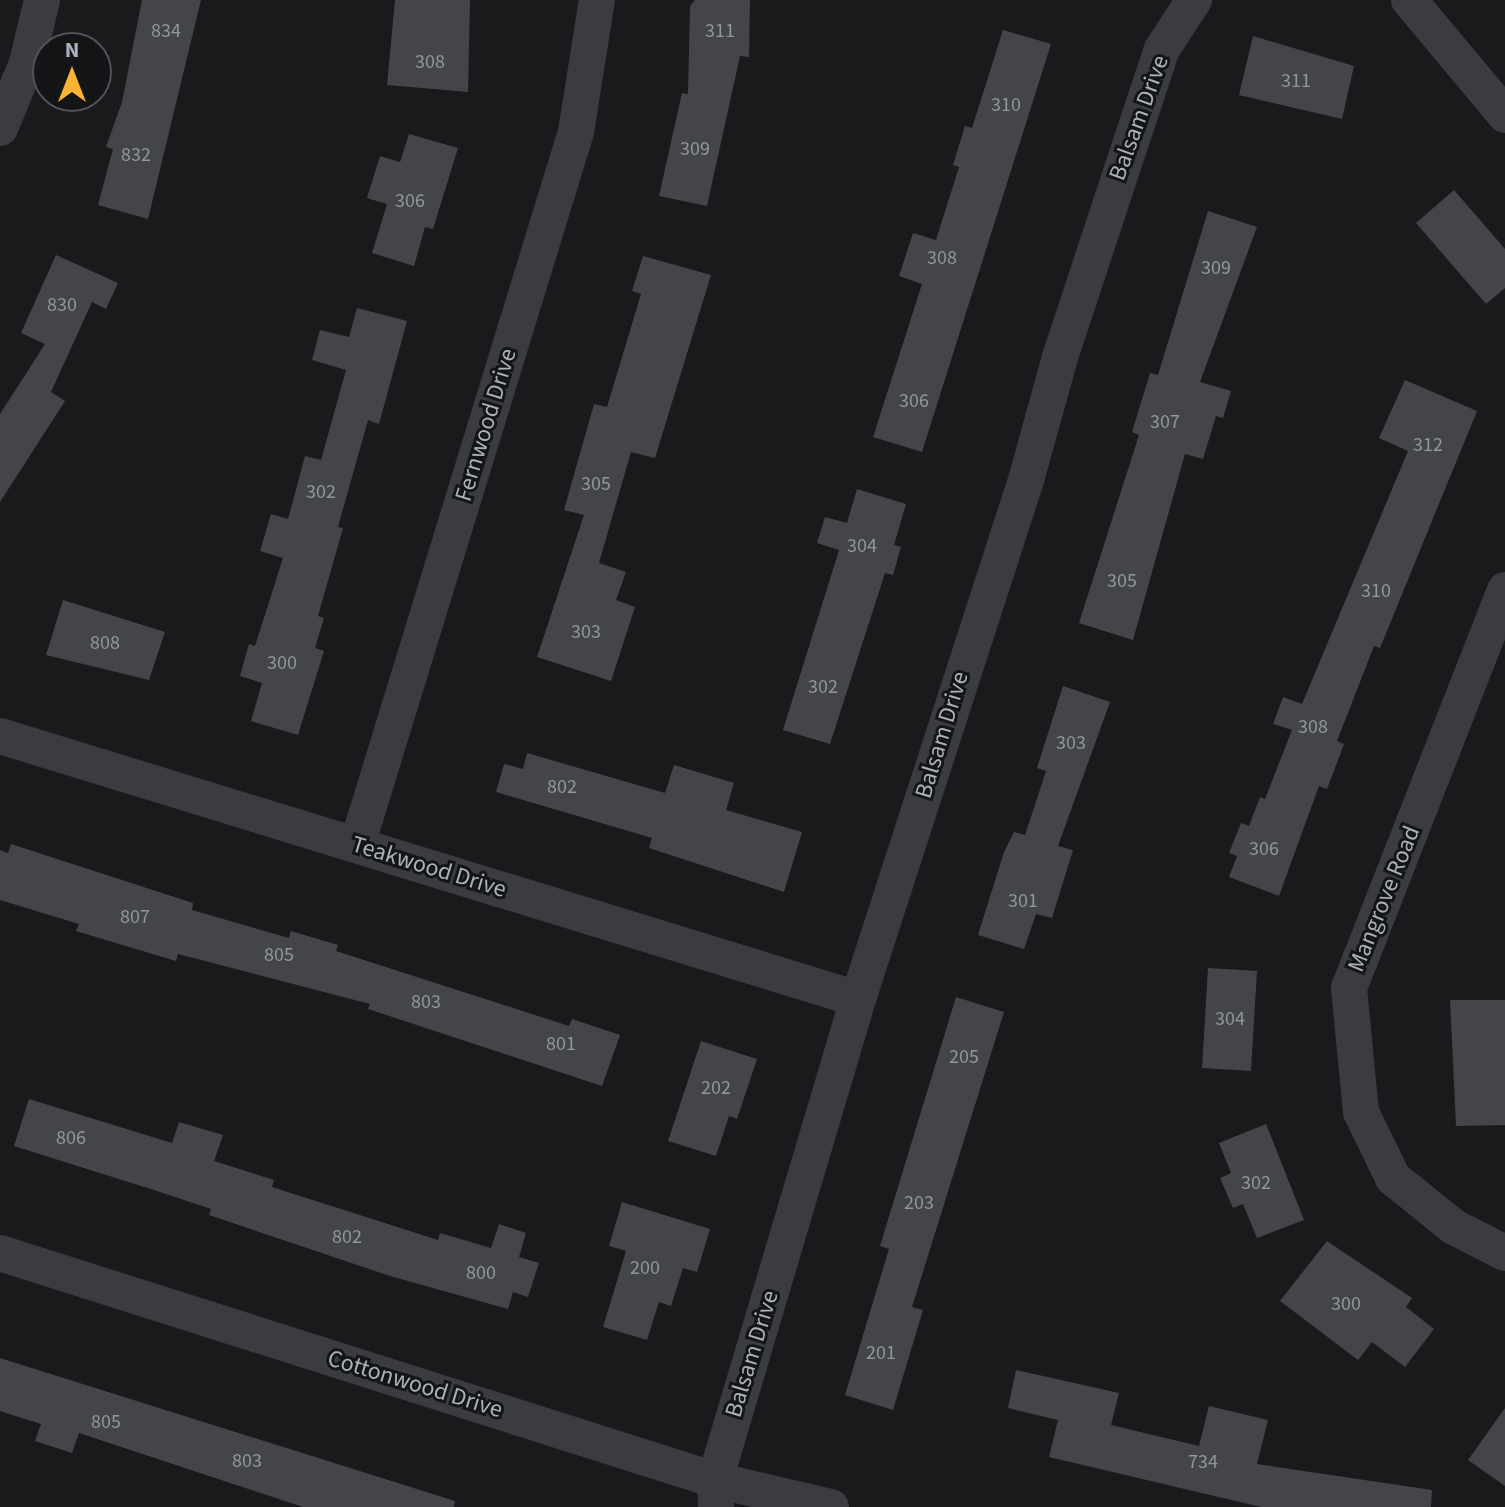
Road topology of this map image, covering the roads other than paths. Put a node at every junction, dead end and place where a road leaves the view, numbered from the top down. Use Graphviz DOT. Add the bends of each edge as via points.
graph roads {
  1 [pos="42,0"];
  2 [pos="597,0"];
  3 [pos="1194,0"];
  4 [pos="1409,0"];
  5 [pos="1505,115"];
  6 [pos="0,128"];
  7 [pos="1505,590"];
  8 [pos="0,736"];
  9 [pos="357,845"];
  10 [pos="858,999"];
  11 [pos="0,1253"];
  12 [pos="1505,1253"];
  13 [pos="715,1493"];
  14 [pos="690,1507"];
  15 [pos="831,1507"];
  1 -- 6 [label="street" via="27,63"];
  2 -- 9 [label="street, Fernwood Drive" via="576,132"];
  3 -- 10 [label="street, Balsam Drive" via="1162,49 1112,194"];
  4 -- 5 [label="street"];
  7 -- 12 [label="street, Mangrove Road" via="1349,988 1361,1112 1393,1178 1454,1227"];
  8 -- 9 [label="street, Teakwood Drive"];
  9 -- 10 [label="street, Teakwood Drive"];
  10 -- 13 [label="street, Balsam Drive"];
  11 -- 13 [label="street, Cottonwood Drive"];
  13 -- 14 [label="street, Balsam Drive"];
  13 -- 15 [label="street, Cottonwood Drive"];
}
